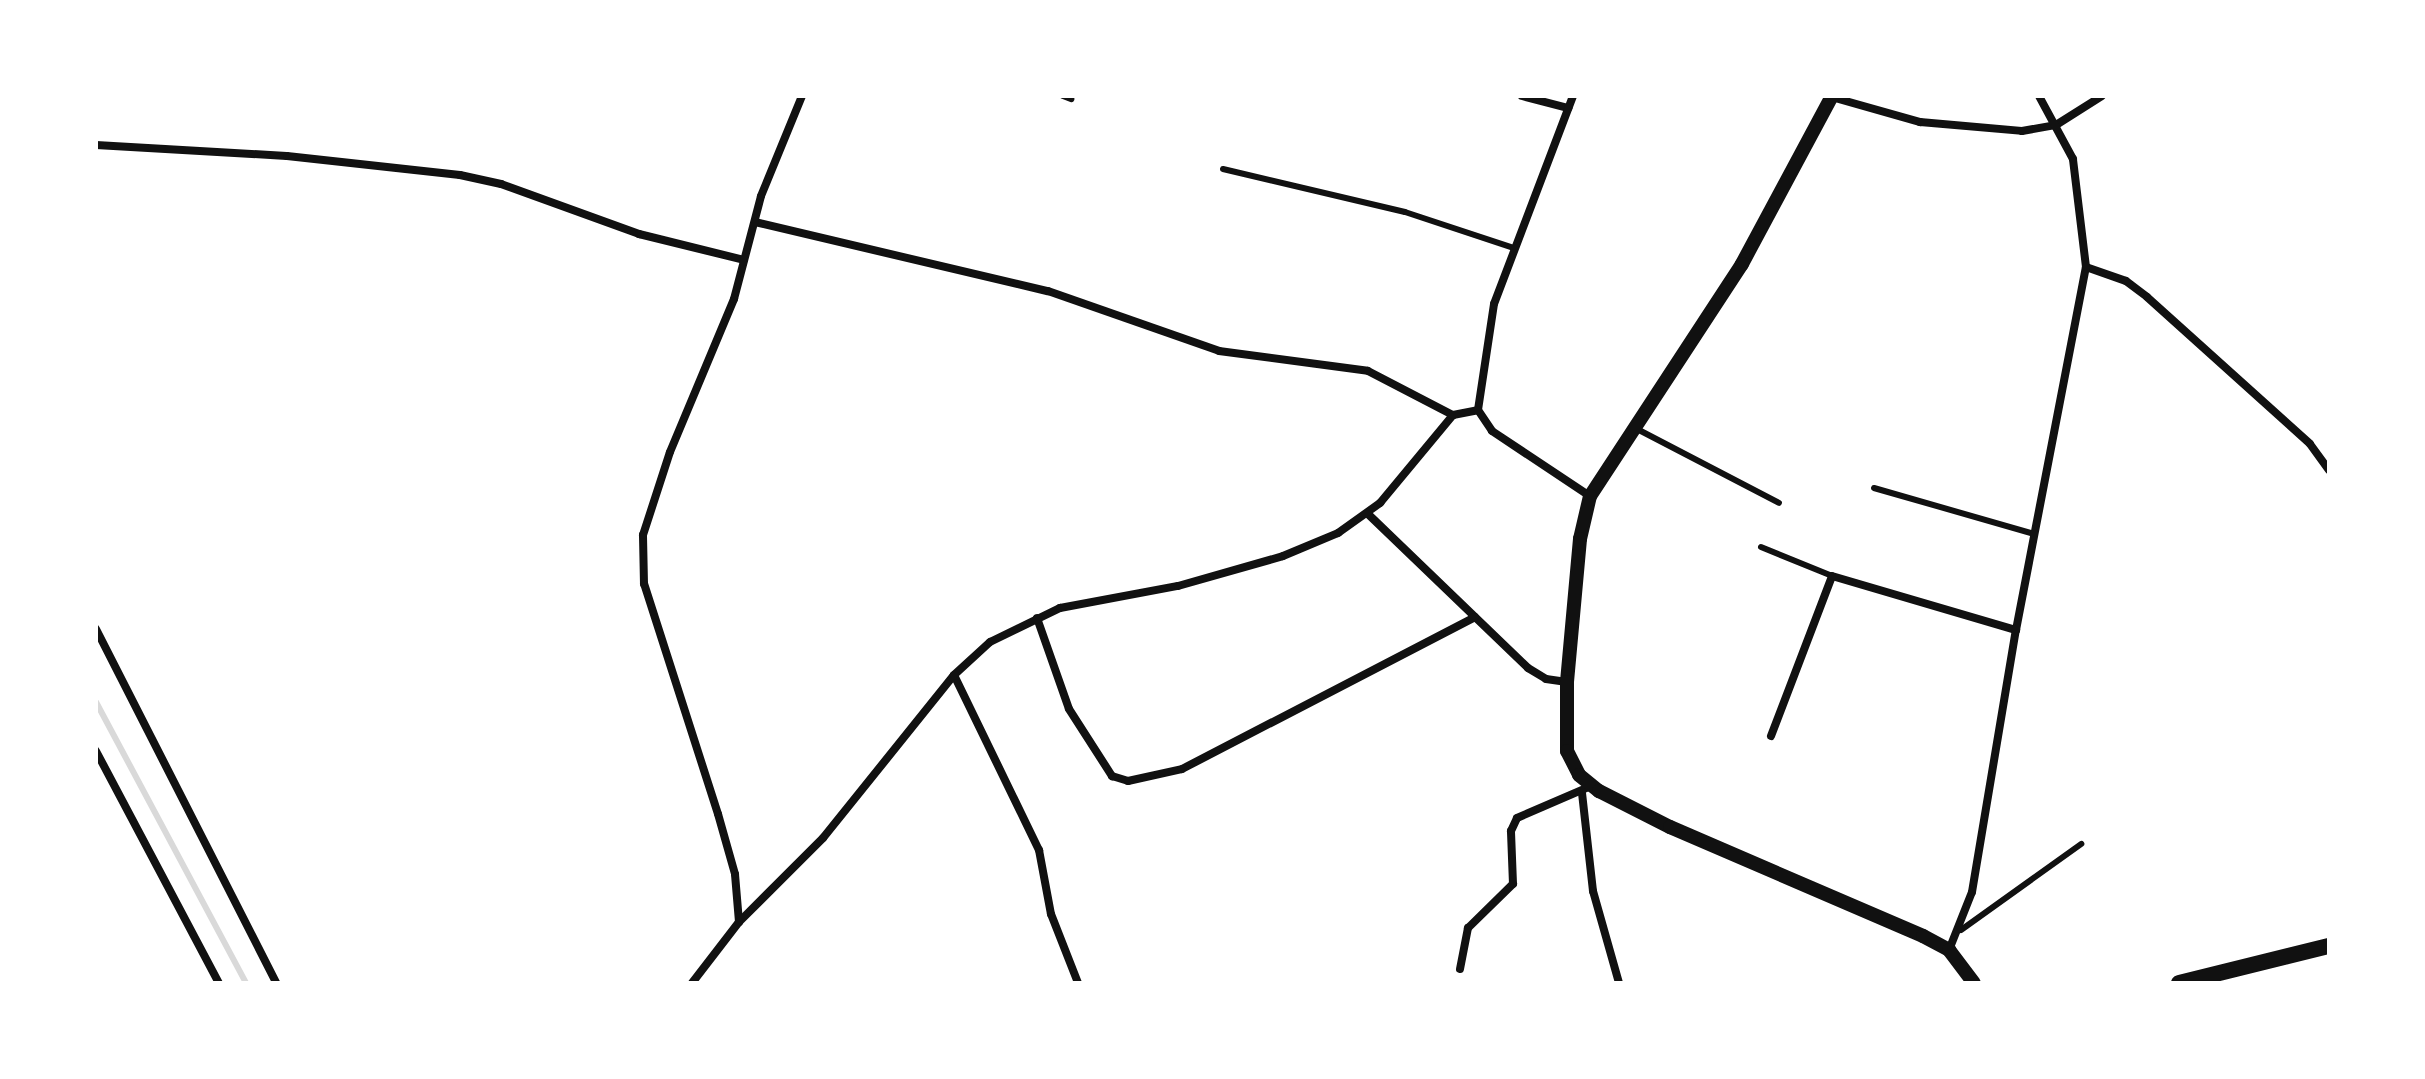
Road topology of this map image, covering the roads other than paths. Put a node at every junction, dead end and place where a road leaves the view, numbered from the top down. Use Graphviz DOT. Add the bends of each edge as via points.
graph roads {
  1 [pos="802,96"];
  2 [pos="1522,96"];
  3 [pos="1573,96"];
  4 [pos="2039,96"];
  5 [pos="2102,96"];
  6 [pos="1830,97"];
  7 [pos="1568,108"];
  8 [pos="2056,125"];
  9 [pos="96,145"];
  10 [pos="1223,169"];
  11 [pos="755,222"];
  12 [pos="1514,248"];
  13 [pos="744,260"];
  14 [pos="2086,267"];
  15 [pos="1478,410"];
  16 [pos="1453,415"];
  17 [pos="1632,426"];
  18 [pos="2329,470"];
  19 [pos="1874,488"];
  20 [pos="1590,496"];
  21 [pos="1779,503"];
  22 [pos="1368,514"];
  23 [pos="2034,534"];
  24 [pos="1761,547"];
  25 [pos="1832,576"];
  26 [pos="1475,617"];
  27 [pos="1037,618"];
  28 [pos="96,629"];
  29 [pos="2016,630"];
  30 [pos="954,675"];
  31 [pos="1567,682"];
  32 [pos="1771,736"];
  33 [pos="96,751"];
  34 [pos="1587,789"];
  35 [pos="2081,844"];
  36 [pos="739,922"];
  37 [pos="1961,930"];
  38 [pos="2329,946"];
  39 [pos="1949,950"];
  40 [pos="1460,969"];
  41 [pos="219,983"];
  42 [pos="276,983"];
  43 [pos="692,983"];
  44 [pos="1078,983"];
  45 [pos="1619,983"];
  46 [pos="1974,983"];
  47 [pos="2179,983"];
  1 -- 11 [label="street"];
  2 -- 7 [label="street"];
  3 -- 7 [label="street"];
  4 -- 8 [label="street"];
  5 -- 8 [label="street"];
  6 -- 8 [label="street" via="1866,111 1978,130"];
  6 -- 17 [label="street" via="1742,264 1691,348"];
  7 -- 12 [label="street"];
  8 -- 14 [label="street" via="2075,169"];
  9 -- 13 [label="street" via="287,156 460,175 501,184 639,234"];
  10 -- 12 [label="lane" via="1405,212"];
  11 -- 13 [label="street"];
  11 -- 16 [label="street" via="1048,291 1219,351 1368,371"];
  12 -- 15 [label="street" via="1494,304"];
  13 -- 36 [label="street" via="734,299 653,500 642,554 661,645 735,874"];
  14 -- 18 [label="street" via="2126,281 2147,297 2310,444"];
  14 -- 23 [label="street"];
  15 -- 16 [label="street"];
  15 -- 20 [label="street" via="1492,431"];
  16 -- 22 [label="street"];
  17 -- 20 [label="street"];
  17 -- 21 [label="lane"];
  19 -- 23 [label="lane"];
  20 -- 31 [label="street" via="1580,539"];
  22 -- 26 [label="street"];
  22 -- 27 [label="street" via="1311,545 1256,564"];
  23 -- 29 [label="street"];
  24 -- 25 [label="lane"];
  25 -- 29 [label="street"];
  25 -- 32 [label="street"];
  26 -- 27 [label="street" via="1182,769 1128,781 1112,776 1069,709"];
  26 -- 31 [label="street" via="1532,671"];
  27 -- 30 [label="street" via="990,642"];
  28 -- 42 [label="street"];
  29 -- 37 [label="street"];
  30 -- 36 [label="street" via="823,838"];
  30 -- 44 [label="street" via="1039,850 1051,914"];
  31 -- 34 [label="street" via="1568,757"];
  33 -- 41 [label="street"];
  34 -- 39 [label="street"];
  34 -- 40 [label="street" via="1529,810 1512,824 1513,884 1471,923"];
  34 -- 45 [label="street" via="1593,891"];
  35 -- 37 [label="lane"];
  36 -- 43 [label="street"];
  37 -- 39 [label="street"];
  38 -- 47 [label="main road"];
  39 -- 46 [label="street"];
}
